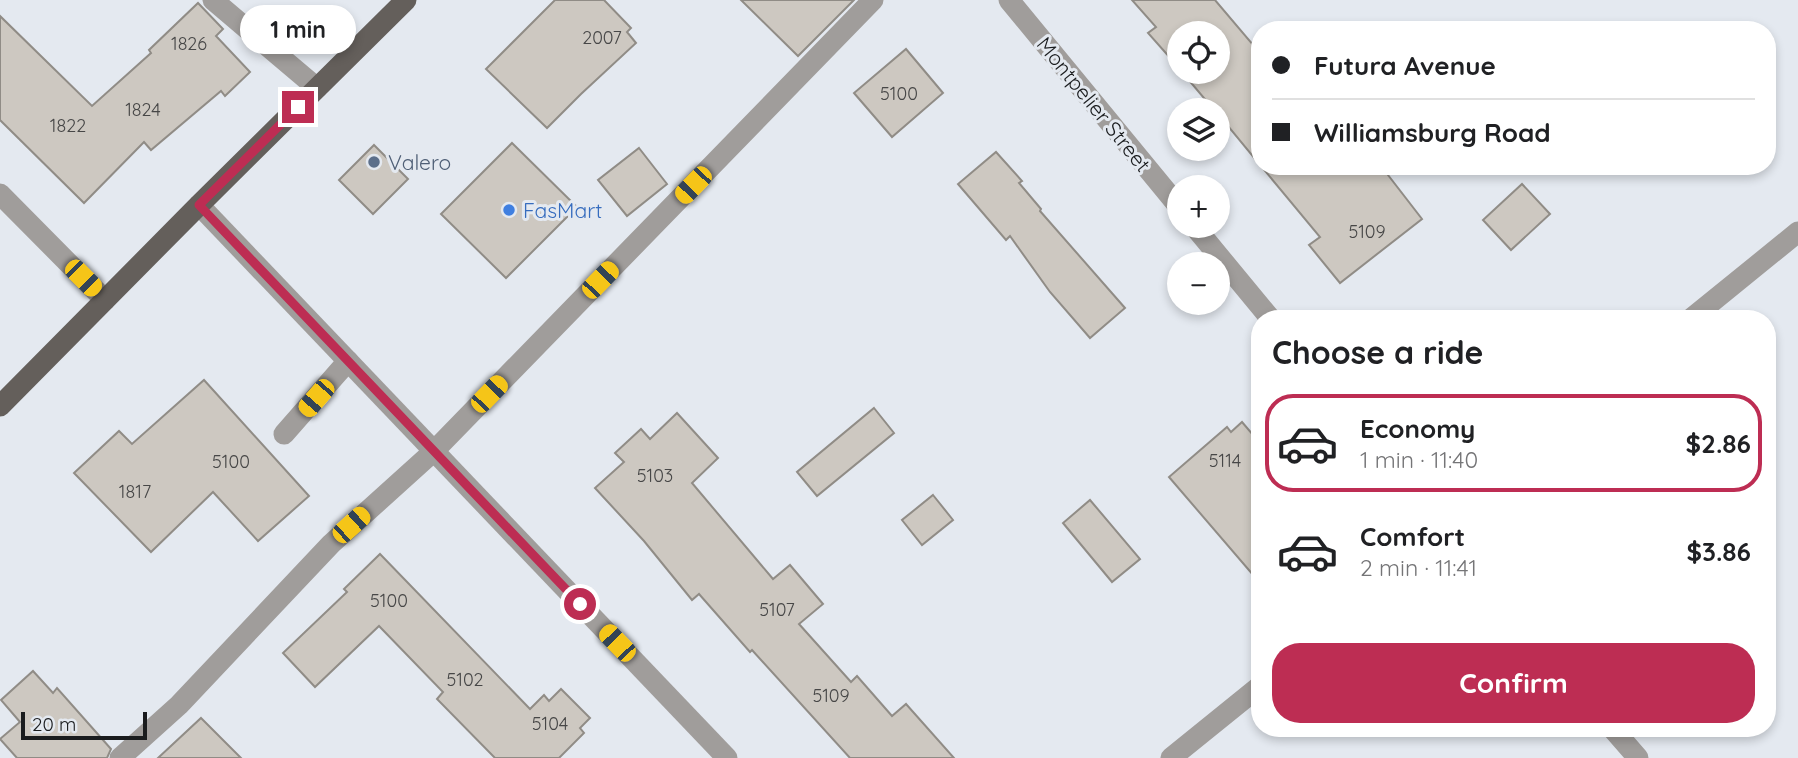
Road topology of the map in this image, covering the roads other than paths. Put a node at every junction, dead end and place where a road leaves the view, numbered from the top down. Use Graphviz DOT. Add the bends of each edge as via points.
graph roads {
  1 [pos="213,0"];
  2 [pos="406,0"];
  3 [pos="873,0"];
  4 [pos="1009,0"];
  5 [pos="317,88"];
  6 [pos="1167,192"];
  7 [pos="0,194"];
  8 [pos="199,205"];
  9 [pos="1798,232"];
  10 [pos="1204,238"];
  11 [pos="105,300"];
  12 [pos="1263,310"];
  13 [pos="1702,310"];
  14 [pos="348,361"];
  15 [pos="0,406"];
  16 [pos="284,434"];
  17 [pos="433,451"];
  18 [pos="1251,693"];
  19 [pos="1620,737"];
  20 [pos="120,758"];
  21 [pos="727,758"];
  22 [pos="1171,758"];
  23 [pos="1638,758"];
  1 -- 5 [label="street"];
  2 -- 5 [label="main road"];
  3 -- 17 [label="street"];
  4 -- 6 [label="street, Montpelier Street"];
  5 -- 8 [label="main road"];
  7 -- 11 [label="street"];
  8 -- 11 [label="main road"];
  8 -- 14 [label="street"];
  9 -- 13 [label="street"];
  10 -- 12 [label="street"];
  11 -- 15 [label="main road"];
  14 -- 16 [label="street"];
  14 -- 17 [label="street"];
  17 -- 20 [label="street" via="331,544 179,705"];
  17 -- 21 [label="street"];
  18 -- 22 [label="street"];
  19 -- 23 [label="street"];
}
